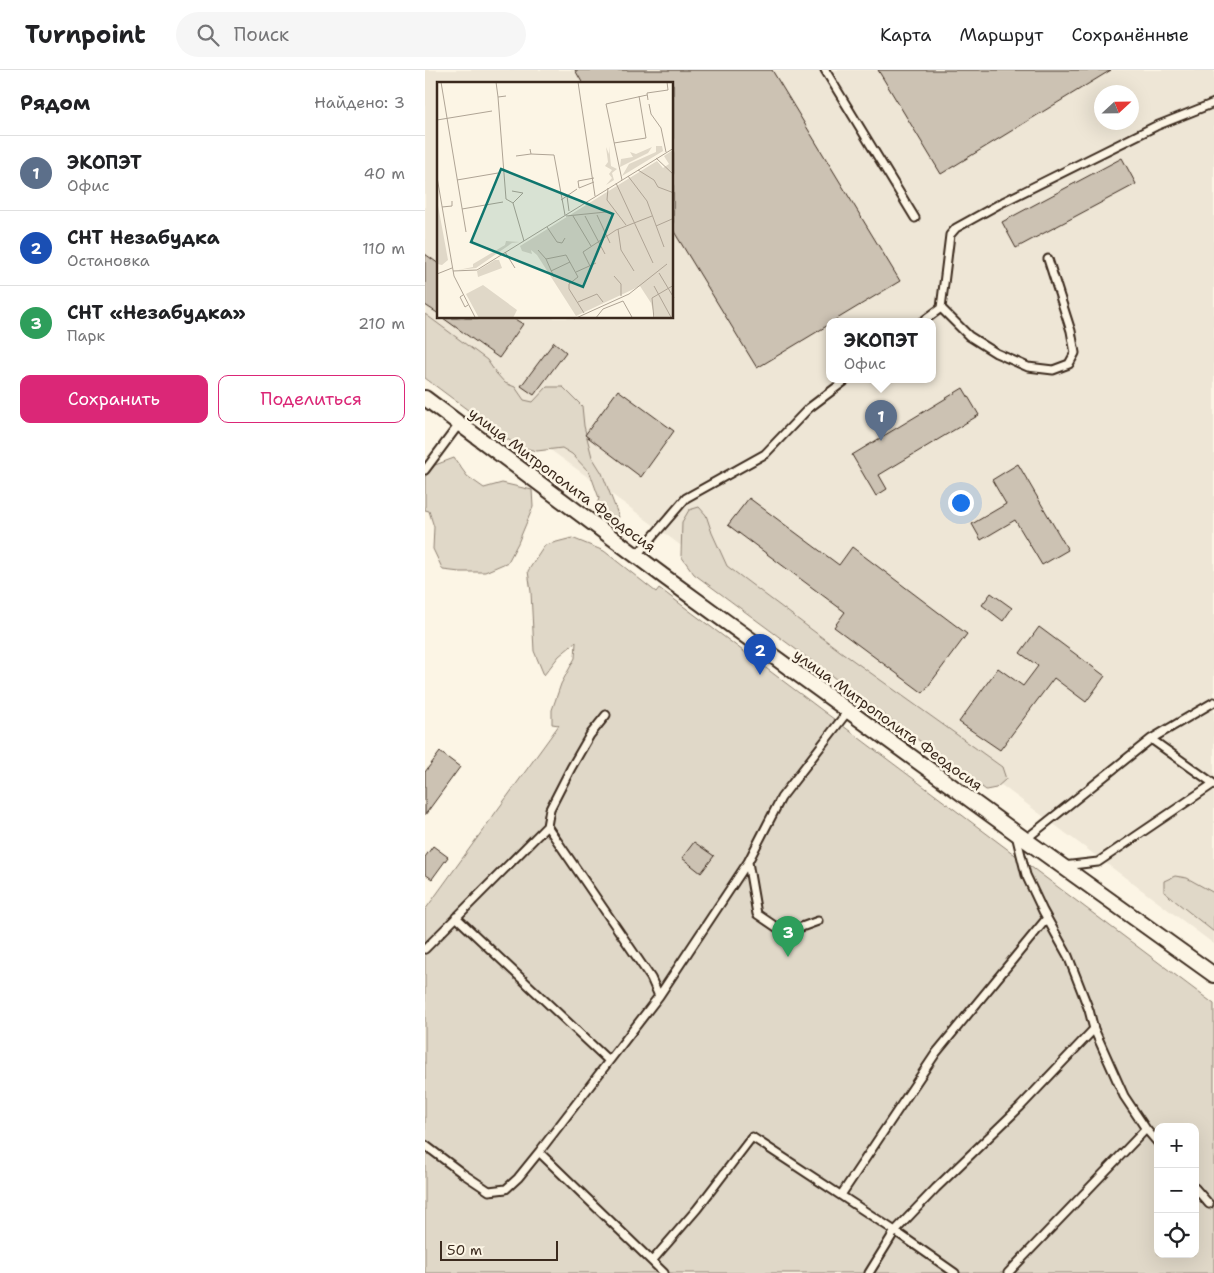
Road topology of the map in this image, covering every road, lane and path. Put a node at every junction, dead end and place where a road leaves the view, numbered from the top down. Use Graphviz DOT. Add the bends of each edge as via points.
graph roads {
  1 [pos="825,70"];
  2 [pos="1214,103"];
  3 [pos="915,218"];
  4 [pos="1048,259"];
  5 [pos="941,308"];
  6 [pos="927,318"];
  7 [pos="842,383"];
  8 [pos="425,398"];
  9 [pos="460,423"];
  10 [pos="425,470"];
  11 [pos="636,556"];
  12 [pos="1214,702"];
  13 [pos="849,711"];
  14 [pos="606,715"];
  15 [pos="1151,740"];
  16 [pos="1214,784"];
  17 [pos="547,826"];
  18 [pos="1021,836"];
  19 [pos="748,862"];
  20 [pos="1063,866"];
  21 [pos="456,917"];
  22 [pos="1047,918"];
  23 [pos="818,921"];
  24 [pos="425,949"];
  25 [pos="1214,975"];
  26 [pos="659,996"];
  27 [pos="1094,1029"];
  28 [pos="609,1061"];
  29 [pos="1146,1129"];
  30 [pos="1154,1138"];
  31 [pos="425,1145"];
  32 [pos="539,1152"];
  33 [pos="1199,1193"];
  34 [pos="841,1195"];
  35 [pos="1209,1204"];
  36 [pos="895,1231"];
  37 [pos="652,1262"];
  38 [pos="664,1273"];
  39 [pos="869,1273"];
  40 [pos="955,1273"];
  41 [pos="1008,1273"];
  1 -- 3 [label="lane"];
  2 -- 5 [label="lane" via="1156,126 956,228 950,236"];
  4 -- 5 [label="lane" via="1071,331 1075,353 1069,364 1053,370 1028,367 995,353 969,336"];
  5 -- 6 [label="lane"];
  7 -- 11 [label="lane" via="809,408 765,454 686,498"];
  8 -- 9 [label="street, улица Митрополита Феодосия"];
  9 -- 10 [label="lane"];
  9 -- 11 [label="street, улица Митрополита Феодосия"];
  11 -- 13 [label="street, улица Митрополита Феодосия"];
  12 -- 15 [label="lane"];
  13 -- 18 [label="street, улица Митрополита Феодосия"];
  13 -- 19 [label="lane" via="781,798"];
  14 -- 17 [label="lane" via="571,768 550,809"];
  15 -- 16 [label="lane"];
  15 -- 18 [label="lane"];
  16 -- 20 [label="lane" via="1098,862"];
  17 -- 21 [label="lane"];
  17 -- 26 [label="lane" via="651,978"];
  18 -- 20 [label="street, улица Митрополита Феодосия"];
  18 -- 22 [label="lane" via="1026,875"];
  19 -- 23 [label="lane" via="757,914 785,933"];
  19 -- 26 [label="lane"];
  20 -- 25 [label="street, улица Митрополита Феодосия"];
  21 -- 24 [label="lane"];
  21 -- 28 [label="lane"];
  22 -- 27 [label="lane" via="1068,956"];
  22 -- 34 [label="lane" via="936,1053"];
  26 -- 28 [label="lane"];
  27 -- 29 [label="lane" via="1125,1096"];
  27 -- 36 [label="lane" via="1021,1107"];
  28 -- 32 [label="lane"];
  29 -- 30 [label="lane"];
  29 -- 41 [label="lane"];
  31 -- 32 [label="lane" via="489,1191 506,1190"];
  32 -- 37 [label="lane"];
  33 -- 35 [label="lane"];
  34 -- 36 [label="lane"];
  34 -- 37 [label="lane" via="752,1137"];
  36 -- 39 [label="lane"];
  36 -- 40 [label="lane"];
  37 -- 38 [label="lane"];
}
